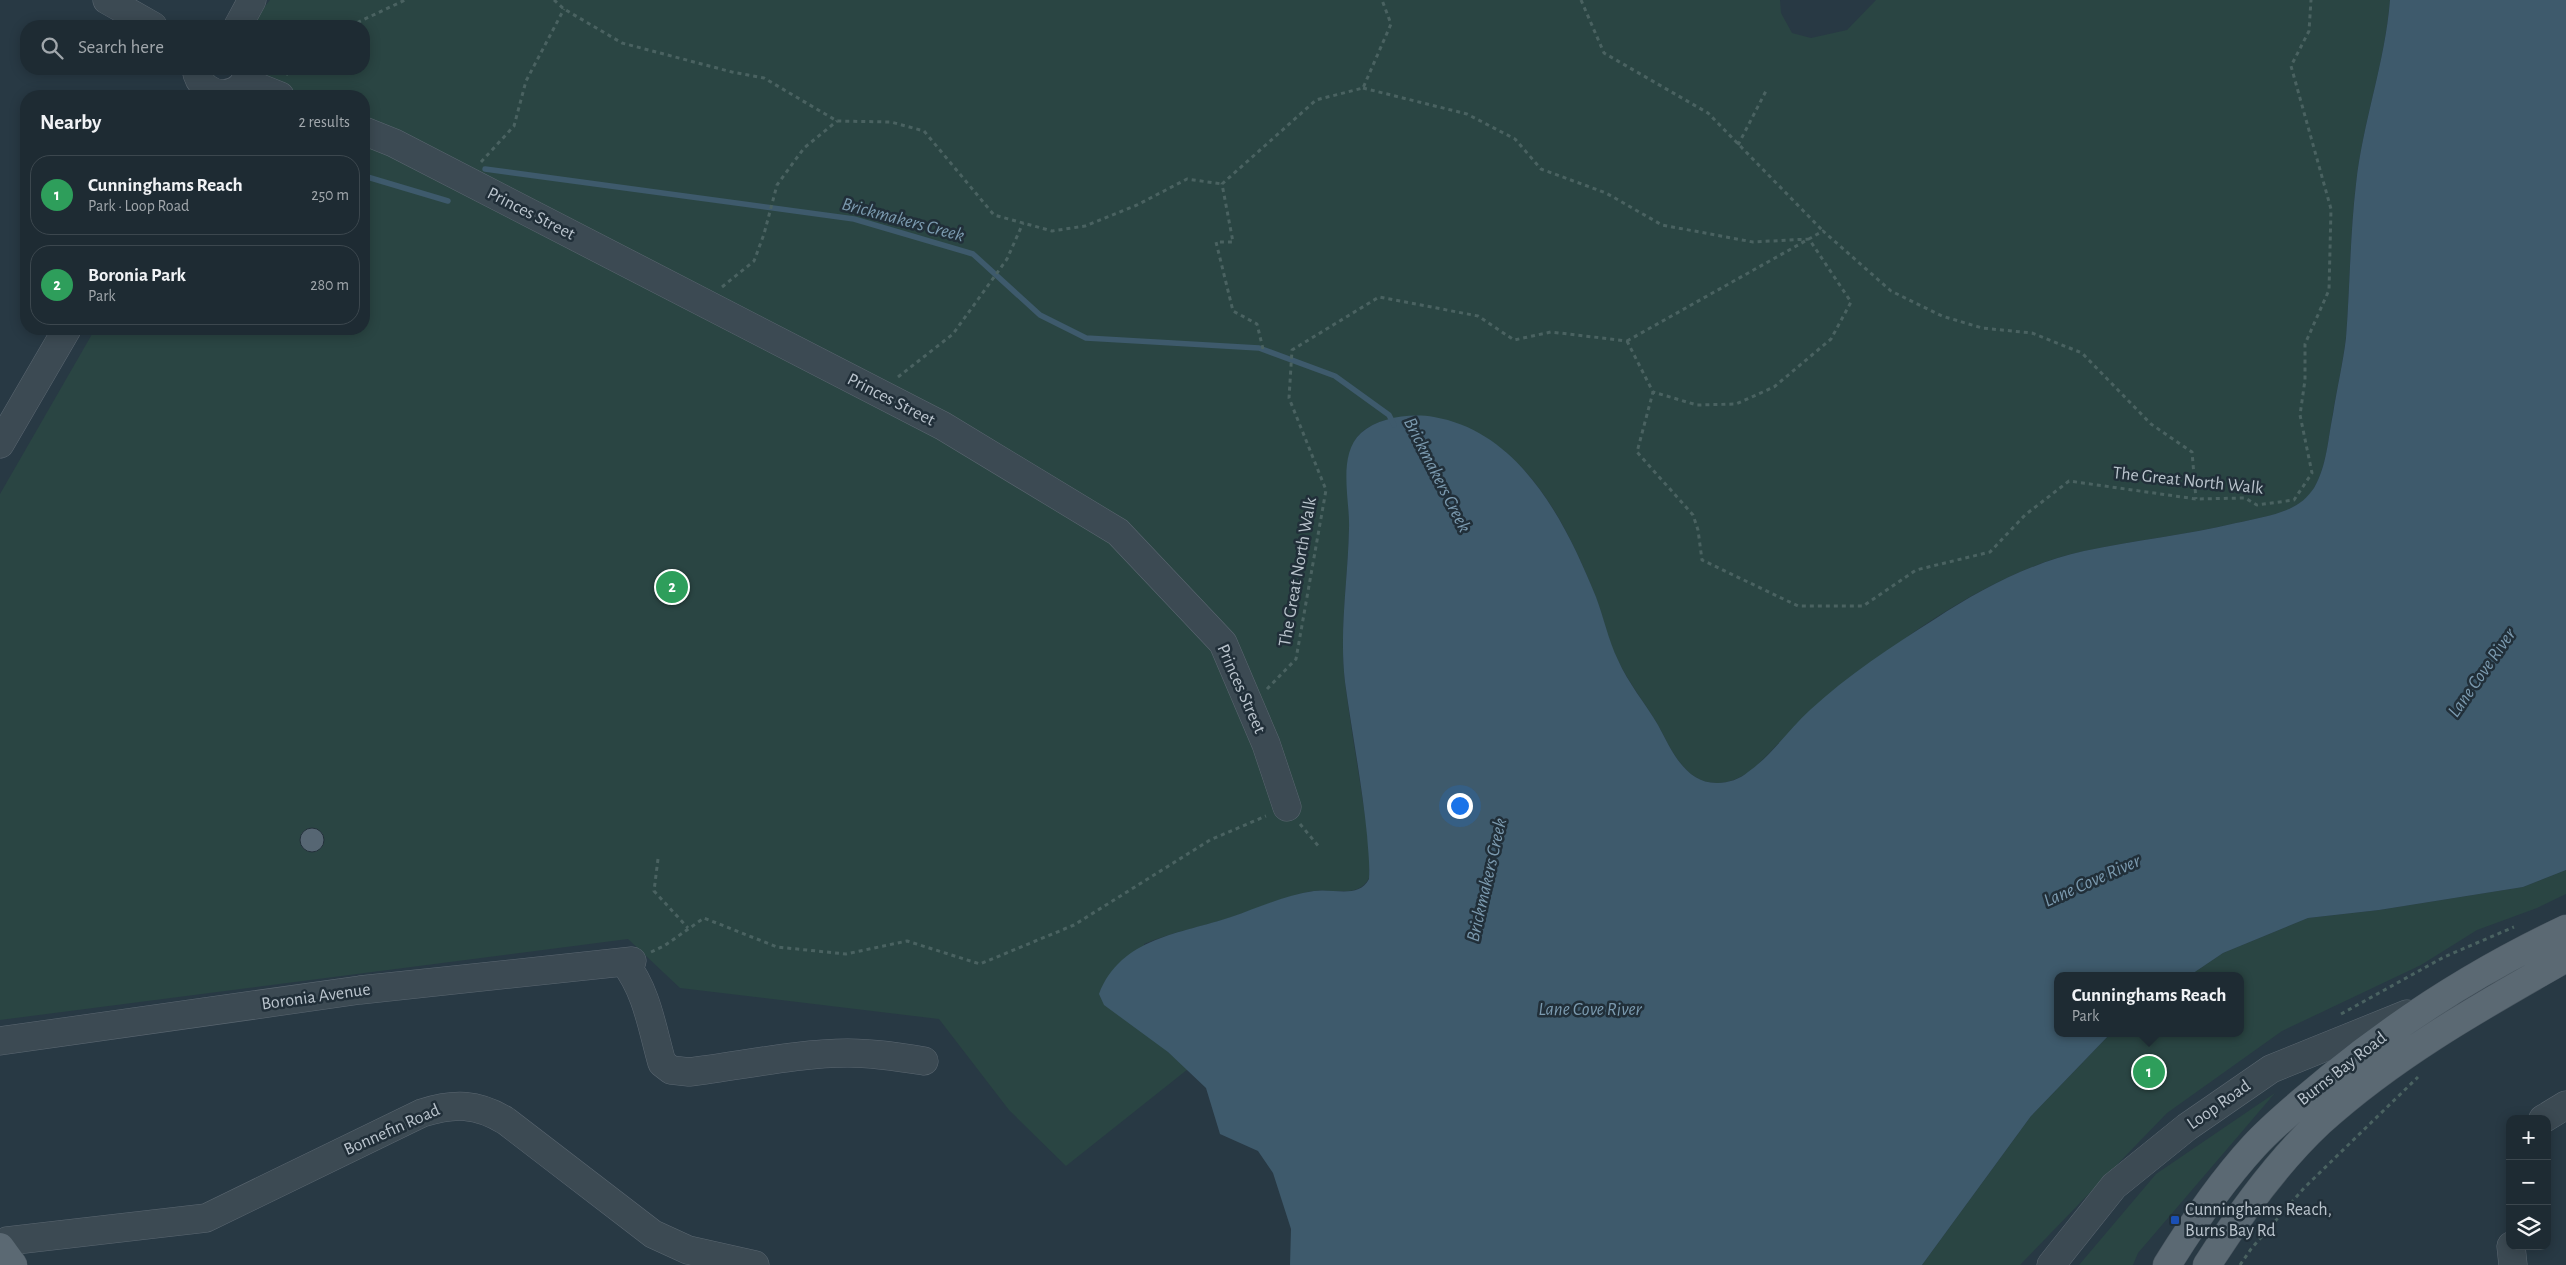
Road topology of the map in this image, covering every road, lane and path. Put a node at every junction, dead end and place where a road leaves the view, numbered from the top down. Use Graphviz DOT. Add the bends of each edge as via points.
graph roads {
  1 [pos="107,0"];
  2 [pos="252,0"];
  3 [pos="405,0"];
  4 [pos="554,0"];
  5 [pos="1382,0"];
  6 [pos="1581,0"];
  7 [pos="2311,0"];
  8 [pos="564,9"];
  9 [pos="143,20"];
  10 [pos="241,20"];
  11 [pos="363,20"];
  12 [pos="246,76"];
  13 [pos="1363,88"];
  14 [pos="1767,89"];
  15 [pos="234,90"];
  16 [pos="270,90"];
  17 [pos="837,122"];
  18 [pos="370,134"];
  19 [pos="1738,145"];
  20 [pos="464,180"];
  21 [pos="1222,184"];
  22 [pos="1023,223"];
  23 [pos="1823,231"];
  24 [pos="1809,239"];
  25 [pos="703,302"];
  26 [pos="64,335"];
  27 [pos="1627,341"];
  28 [pos="1263,349"];
  29 [pos="877,392"];
  30 [pos="1653,392"];
  31 [pos="0,444"];
  32 [pos="2196,499"];
  33 [pos="1251,706"];
  34 [pos="1287,807"];
  35 [pos="1320,848"];
  36 [pos="658,859"];
  37 [pos="2520,926"];
  38 [pos="688,928"];
  39 [pos="2566,930"];
  40 [pos="2566,958"];
  41 [pos="628,961"];
  42 [pos="2428,1005"];
  43 [pos="2336,1018"];
  44 [pos="0,1041"];
  45 [pos="924,1062"];
  46 [pos="2425,1070"];
  47 [pos="2566,1105"];
  48 [pos="2550,1115"];
  49 [pos="0,1247"];
  50 [pos="2511,1250"];
  51 [pos="12,1265"];
  52 [pos="755,1265"];
  53 [pos="2051,1265"];
  54 [pos="2167,1265"];
  55 [pos="2207,1265"];
  56 [pos="2240,1265"];
  57 [pos="2513,1265"];
  1 -- 9 [label="street"];
  2 -- 10 [label="street"];
  3 -- 11 [label="path"];
  4 -- 8 [label="path"];
  5 -- 13 [label="path" via="1391,24"];
  6 -- 19 [label="path" via="1604,53 1708,113"];
  7 -- 32 [label="path, The Great North Walk" via="2310,31 2291,66 2331,208 2330,290 2305,344 2305,380 2300,415 2312,473 2294,500 2257,504 2245,498"];
  8 -- 17 [label="path" via="622,43 764,78"];
  8 -- 20 [label="path" via="526,81 514,126"];
  12 -- 15 [label="street"];
  12 -- 16 [label="street"];
  13 -- 21 [label="path" via="1316,100"];
  13 -- 24 [label="path" via="1467,114 1515,139 1541,169 1606,193 1662,225 1753,242"];
  14 -- 19 [label="path"];
  17 -- 22 [label="path" via="891,122 924,131 994,215"];
  17 -- 25 [label="path" via="804,148 777,185 754,261"];
  18 -- 20 [label="street, Princes Street"];
  19 -- 23 [label="path"];
  20 -- 25 [label="street, Princes Street"];
  21 -- 22 [label="path" via="1187,179 1137,205 1085,226 1052,231"];
  21 -- 28 [label="path" via="1233,242 1216,242 1233,311 1257,324"];
  22 -- 29 [label="path" via="1007,259 952,334"];
  23 -- 24 [label="path"];
  23 -- 32 [label="path" via="1891,291 1942,316 1982,328 2032,333 2082,353 2151,424 2192,452"];
  24 -- 27 [label="path"];
  24 -- 30 [label="path" via="1851,302 1831,339 1774,387 1736,404 1697,405"];
  25 -- 29 [label="street, Princes Street"];
  26 -- 31 [label="street"];
  27 -- 30 [label="path"];
  27 -- 33 [label="path, The Great North Walk" via="1551,332 1514,340 1478,316 1379,297 1292,350 1289,398 1326,490 1296,659"];
  29 -- 33 [label="street, Princes Street" via="943,426 1118,532 1223,643"];
  30 -- 32 [label="path, The Great North Walk" via="1637,452 1693,515 1702,560 1798,606 1863,606 1916,570 1990,552 2025,514 2070,481"];
  33 -- 34 [label="street, Princes Street"];
  34 -- 35 [label="path"];
  34 -- 38 [label="path" via="1210,840 1074,925 980,964 907,941 846,954 777,948 704,918"];
  36 -- 38 [label="path" via="654,891"];
  37 -- 43 [label="path" via="2444,957"];
  38 -- 41 [label="path" via="664,946"];
  39 -- 42 [label="main road, Burns Bay Road" via="2502,961"];
  40 -- 55 [label="main road, Burns Bay Road" via="2448,1025 2385,1070 2320,1123 2232,1226"];
  41 -- 44 [label="street, Boronia Avenue" via="360,990"];
  41 -- 45 [label="street" via="642,990 662,1063 671,1070 689,1072 848,1053"];
  42 -- 53 [label="street, Loop Road" via="2271,1069 2187,1127 2114,1186"];
  42 -- 54 [label="main road, Burns Bay Road" via="2293,1108 2220,1187"];
  46 -- 56 [label="path" via="2304,1188"];
  47 -- 48 [label="street"];
  49 -- 51 [label="main road"];
  49 -- 52 [label="street, Bonnefin Road" via="7,1241 206,1218 422,1113 454,1105 482,1108 506,1121 637,1223 670,1243 711,1257"];
  50 -- 57 [label="street"];
}
